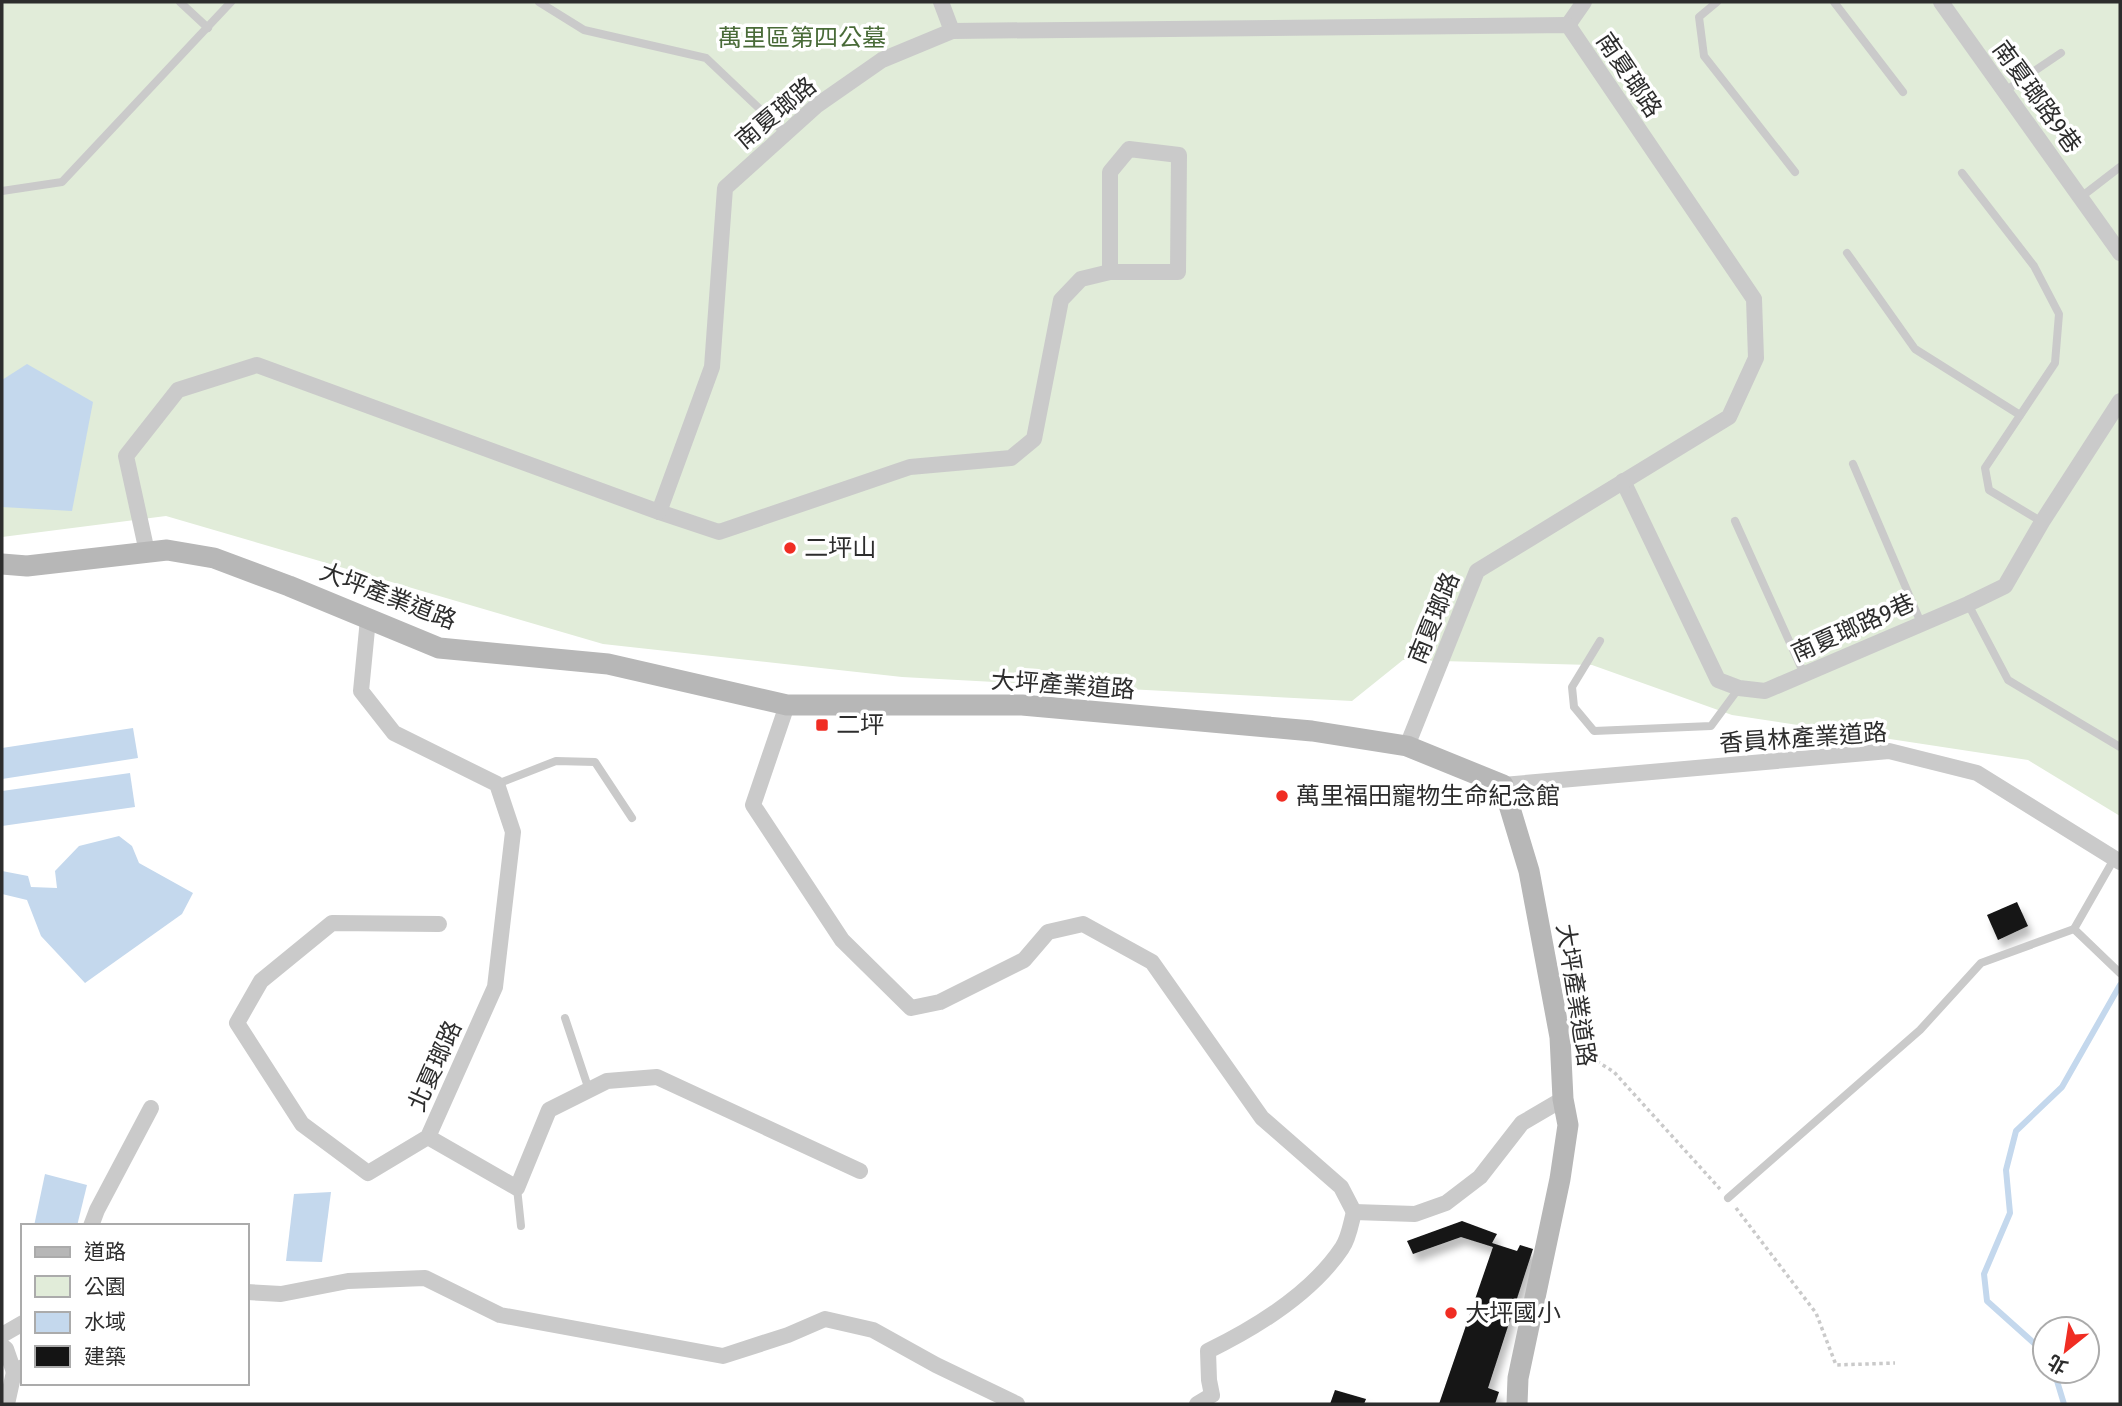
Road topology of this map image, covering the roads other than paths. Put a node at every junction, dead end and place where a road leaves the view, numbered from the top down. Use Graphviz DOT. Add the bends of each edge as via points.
graph roads {
  1 [pos="180,2"];
  2 [pos="230,2"];
  3 [pos="540,2"];
  4 [pos="942,2"];
  5 [pos="1584,2"];
  6 [pos="1717,2"];
  7 [pos="1834,2"];
  8 [pos="1941,2"];
  9 [pos="1568,25"];
  10 [pos="208,28"];
  11 [pos="952,31"];
  12 [pos="2061,53"];
  13 [pos="2005,90"];
  14 [pos="1903,92"];
  15 [pos="785,134"];
  16 [pos="2120,167"];
  17 [pos="1795,172"];
  18 [pos="1962,173"];
  19 [pos="2,191"];
  20 [pos="2081,197"];
  21 [pos="1847,253"];
  22 [pos="2120,253"];
  23 [pos="1110,272"];
  24 [pos="2120,401"];
  25 [pos="2020,415"];
  26 [pos="1853,464"];
  27 [pos="1623,481"];
  28 [pos="659,512"];
  29 [pos="1735,521"];
  30 [pos="2042,522"];
  31 [pos="147,552"];
  32 [pos="2,564"];
  33 [pos="1968,604"];
  34 [pos="368,620"];
  35 [pos="1920,623"];
  36 [pos="1601,641"];
  37 [pos="1804,674"];
  38 [pos="1739,688"];
  39 [pos="787,705"];
  40 [pos="1408,746"];
  41 [pos="2120,747"];
  42 [pos="496,784"];
  43 [pos="1503,785"];
  44 [pos="632,818"];
  45 [pos="2117,861"];
  46 [pos="439,924"];
  47 [pos="2074,929"];
  48 [pos="2120,973"];
  49 [pos="565,1018"];
  50 [pos="589,1090"];
  51 [pos="1563,1099"];
  52 [pos="151,1108"];
  53 [pos="429,1137"];
  54 [pos="860,1171"];
  55 [pos="517,1188"];
  56 [pos="1728,1198"];
  57 [pos="1354,1212"];
  58 [pos="93,1224"];
  59 [pos="522,1226"];
  60 [pos="248,1292"];
  61 [pos="21,1324"];
  62 [pos="2,1335"];
  63 [pos="2,1346"];
  64 [pos="18,1369"];
  65 [pos="7,1404"];
  66 [pos="1017,1404"];
  67 [pos="1197,1404"];
  68 [pos="1517,1404"];
  1 -- 10 [label="lane"];
  2 -- 10 [label="lane"];
  3 -- 15 [label="lane" via="584,30 706,58"];
  4 -- 11 [label="street"];
  5 -- 9 [label="street"];
  6 -- 17 [label="lane" via="1699,18 1704,56"];
  7 -- 14 [label="lane"];
  8 -- 13 [label="street, 南夏瑯路9巷"];
  9 -- 11 [label="street, 南夏瑯路"];
  9 -- 27 [label="street, 南夏瑯路" via="1754,299 1756,358 1730,417"];
  10 -- 19 [label="lane" via="62,182"];
  11 -- 15 [label="street, 南夏瑯路" via="882,60"];
  12 -- 13 [label="lane"];
  13 -- 20 [label="street, 南夏瑯路9巷"];
  15 -- 28 [label="street, 南夏瑯路" via="725,188 712,367"];
  16 -- 20 [label="lane"];
  18 -- 25 [label="lane" via="2034,266 2059,314 2055,363"];
  20 -- 22 [label="street, 南夏瑯路9巷"];
  21 -- 25 [label="lane" via="1915,349"];
  23 -- 23 [label="street" via="1110,172 1129,149 1179,155 1178,272"];
  23 -- 28 [label="street" via="1081,279 1061,300 1034,439 1011,458 910,467 719,532"];
  24 -- 30 [label="street, 南夏瑯路9巷"];
  25 -- 30 [label="lane" via="1985,468 1989,490"];
  26 -- 35 [label="lane"];
  27 -- 38 [label="street" via="1718,680"];
  27 -- 40 [label="street, 南夏瑯路" via="1477,572"];
  28 -- 31 [label="street" via="257,365 178,390 126,456"];
  29 -- 37 [label="lane"];
  30 -- 33 [label="street, 南夏瑯路9巷" via="2005,586"];
  31 -- 32 [label="street, 大坪產業道路" via="27,566"];
  31 -- 34 [label="street, 大坪產業道路" via="167,550 215,558"];
  33 -- 35 [label="street, 南夏瑯路9巷"];
  33 -- 41 [label="lane" via="2008,680"];
  34 -- 39 [label="street, 大坪產業道路" via="439,648 608,663"];
  34 -- 42 [label="street" via="361,691 394,733"];
  35 -- 37 [label="street, 南夏瑯路9巷"];
  36 -- 38 [label="lane" via="1572,687 1574,707 1594,731 1711,726"];
  37 -- 38 [label="street, 南夏瑯路9巷" via="1765,691"];
  39 -- 40 [label="street, 大坪產業道路" via="1022,705 1312,731"];
  39 -- 57 [label="street" via="753,806 842,940 911,1008 940,1002 1024,960 1048,932 1083,924 1152,962 1262,1118 1341,1187"];
  40 -- 43 [label="street, 大坪產業道路"];
  42 -- 44 [label="lane" via="556,761 594,762"];
  42 -- 53 [label="street, 北夏瑯路" via="513,832 495,987"];
  43 -- 45 [label="street, 香員林產業道路" via="1889,751 1977,773"];
  43 -- 51 [label="street, 大坪產業道路" via="1530,871 1560,1037"];
  45 -- 47 [label="lane"];
  46 -- 53 [label="street, 北夏瑯路" via="332,923 261,981 237,1023 302,1124 368,1173"];
  47 -- 48 [label="lane"];
  47 -- 56 [label="lane" via="1981,963 1920,1030"];
  49 -- 50 [label="lane"];
  50 -- 54 [label="street" via="607,1081 657,1077"];
  50 -- 55 [label="street" via="549,1110"];
  51 -- 57 [label="street" via="1522,1124 1480,1177 1446,1203 1415,1214"];
  51 -- 68 [label="street, 大坪產業道路" via="1568,1125 1562,1166 1518,1378"];
  52 -- 58 [label="street"];
  53 -- 55 [label="street"];
  55 -- 59 [label="lane"];
  57 -- 67 [label="street" via="1344,1246 1309,1286 1244,1334 1208,1351 1212,1395"];
  60 -- 66 [label="street" via="281,1294 348,1281 425,1278 500,1315 723,1356 825,1319 873,1330"];
  61 -- 62 [label="street"];
  63 -- 64 [label="street"];
  64 -- 65 [label="street"];
}
